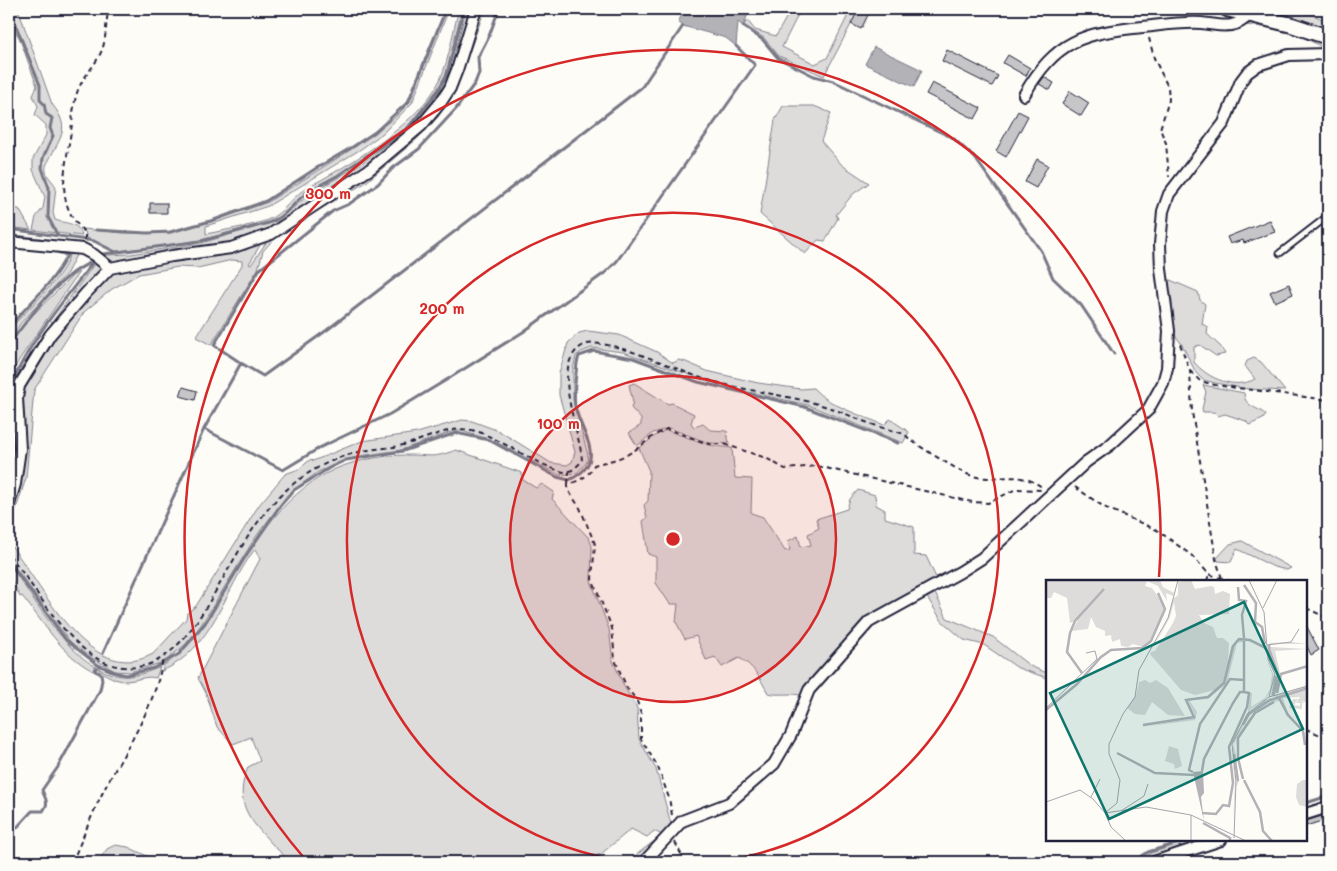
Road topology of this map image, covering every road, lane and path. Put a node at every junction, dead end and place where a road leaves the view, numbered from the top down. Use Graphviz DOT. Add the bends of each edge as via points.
graph roads {
  1 [pos="109,9"];
  2 [pos="476,9"];
  3 [pos="1227,9"];
  4 [pos="1250,14"];
  5 [pos="1148,26"];
  6 [pos="1328,37"];
  7 [pos="1328,54"];
  8 [pos="1024,95"];
  9 [pos="1169,194"];
  10 [pos="1328,216"];
  11 [pos="9,242"];
  12 [pos="83,249"];
  13 [pos="1280,253"];
  14 [pos="110,268"];
  15 [pos="1169,330"];
  16 [pos="1190,371"];
  17 [pos="1328,400"];
  18 [pos="569,472"];
  19 [pos="1066,480"];
  20 [pos="568,484"];
  21 [pos="1051,494"];
  22 [pos="9,504"];
  23 [pos="9,554"];
  24 [pos="1209,574"];
  25 [pos="1222,579"];
  26 [pos="1207,580"];
  27 [pos="1226,580"];
  28 [pos="1307,608"];
  29 [pos="1328,618"];
  30 [pos="163,657"];
  31 [pos="1307,729"];
  32 [pos="1328,738"];
  33 [pos="1328,807"];
  34 [pos="1307,814"];
  35 [pos="674,828"];
  36 [pos="1218,841"];
  37 [pos="72,862"];
  38 [pos="644,862"];
  39 [pos="685,862"];
  40 [pos="1154,862"];
  1 -- 12 [label="path" via="102,52 78,91 63,182 74,222 85,232"];
  2 -- 14 [label="street" via="457,70 441,102 420,126 370,169 271,234 250,242 209,253 172,256"];
  3 -- 4 [label="street"];
  4 -- 5 [label="street" via="1242,23 1224,26 1180,23"];
  4 -- 6 [label="street"];
  5 -- 8 [label="street" via="1100,33 1065,46 1038,70"];
  5 -- 9 [label="path" via="1154,58 1168,87 1169,100 1160,129 1166,143"];
  7 -- 9 [label="street" via="1289,55 1247,72 1224,123"];
  9 -- 15 [label="street" via="1163,212 1160,244"];
  10 -- 13 [label="lane"];
  11 -- 12 [label="street"];
  12 -- 14 [label="street"];
  14 -- 22 [label="street" via="50,335 19,386 20,449"];
  15 -- 16 [label="path" via="1178,340"];
  15 -- 19 [label="street" via="1167,368 1163,383 1148,410 1138,422"];
  16 -- 17 [label="path" via="1200,381 1215,386"];
  16 -- 25 [label="path" via="1192,412"];
  18 -- 20 [label="path"];
  18 -- 21 [label="path" via="582,461 582,449 570,407 568,371 575,352 590,343 605,344 644,356 726,385 817,404 905,435 968,474 981,478 1024,478 1034,481"];
  18 -- 30 [label="path" via="556,471 514,447 463,428 452,428 404,445 356,452 324,464 282,494 253,532 196,623"];
  19 -- 21 [label="street"];
  19 -- 24 [label="path" via="1104,507 1170,538"];
  20 -- 21 [label="path" via="584,477 594,465 618,460 653,434 667,429 709,444 724,444 766,458 785,470 816,466 972,502 988,503 1016,489 1029,488"];
  20 -- 35 [label="path" via="595,544 592,579 612,628 615,660 627,688 638,701 642,739 658,767 669,798"];
  21 -- 35 [label="street" via="982,558 869,622 809,690 774,764 729,803 697,814"];
  23 -- 30 [label="path" via="70,634 94,657 118,668 150,663"];
  24 -- 25 [label="path"];
  24 -- 26 [label="path"];
  25 -- 27 [label="path"];
  28 -- 29 [label="path"];
  30 -- 37 [label="path" via="155,688"];
  31 -- 32 [label="path"];
  33 -- 34 [label="street"];
  35 -- 38 [label="street"];
  35 -- 39 [label="path" via="673,837"];
  36 -- 40 [label="street"];
}
